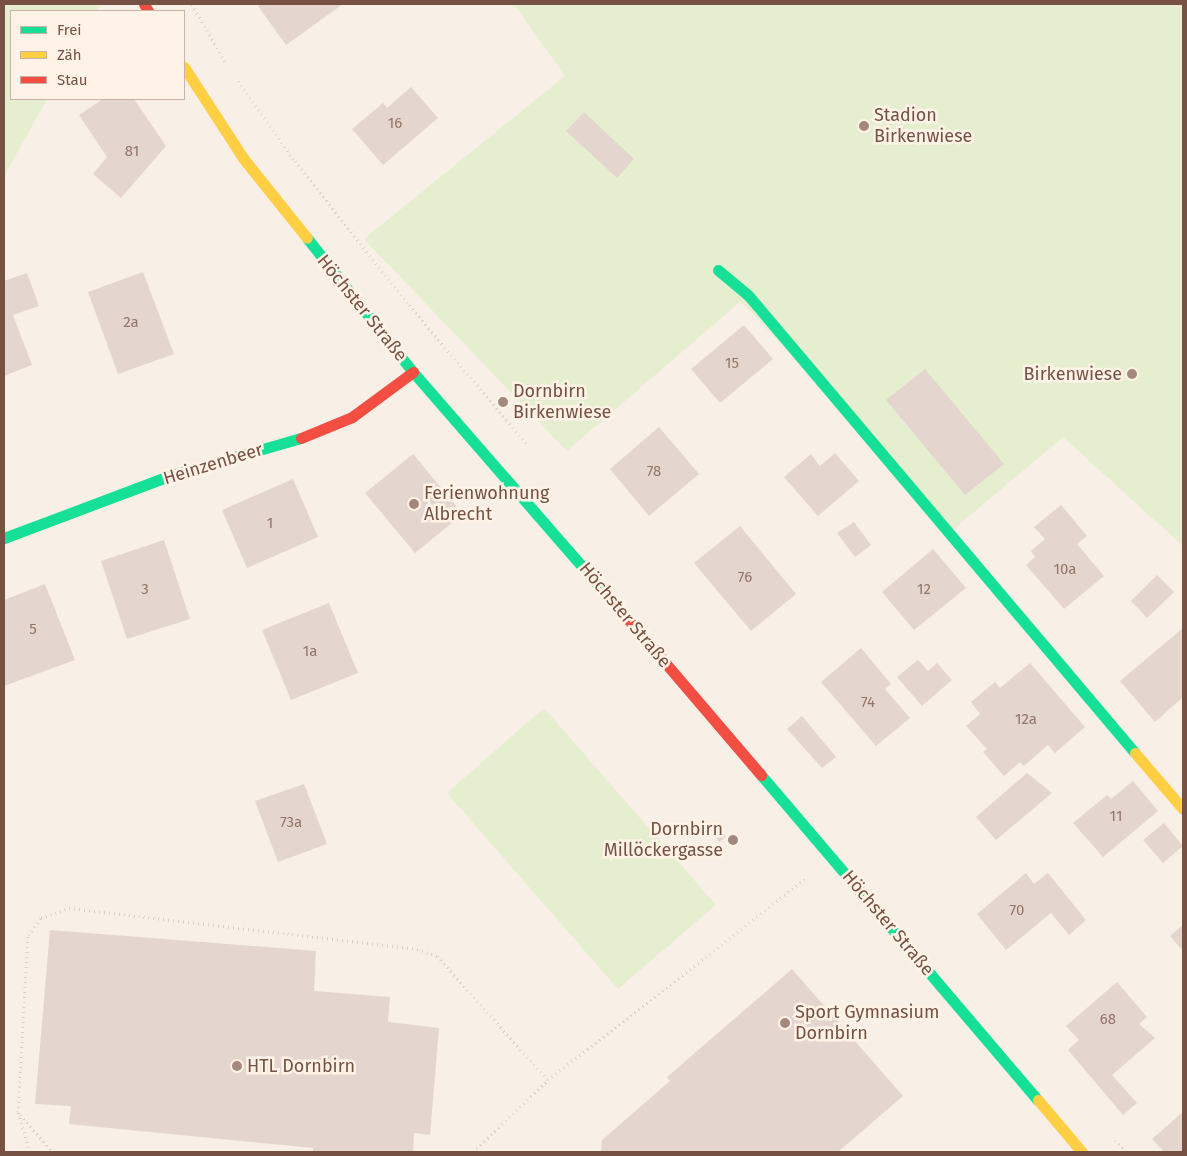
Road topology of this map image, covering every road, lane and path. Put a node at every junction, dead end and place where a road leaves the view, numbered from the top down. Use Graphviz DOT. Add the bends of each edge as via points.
graph roads {
  1 [pos="192,4"];
  2 [pos="185,69"];
  3 [pos="230,71"];
  4 [pos="236,78"];
  5 [pos="718,270"];
  6 [pos="413,372"];
  7 [pos="532,450"];
  8 [pos="4,538"];
  9 [pos="1183,809"];
  10 [pos="805,879"];
  11 [pos="548,1080"];
  12 [pos="18,1112"];
  13 [pos="30,1152"];
  14 [pos="53,1152"];
  15 [pos="473,1152"];
  16 [pos="1082,1152"];
  1 -- 3 [label="path"];
  2 -- 6 [label="main road, Höchster Straße" via="243,158"];
  4 -- 7 [label="path" via="294,161 409,305"];
  5 -- 9 [label="main road" via="748,295"];
  6 -- 8 [label="main road, Heinzenbeer" via="352,417 313,434 172,475"];
  6 -- 16 [label="main road, Höchster Straße" via="524,496"];
  10 -- 11 [label="path"];
  11 -- 12 [label="path" via="436,956 417,948 69,908 41,918 28,935"];
  11 -- 15 [label="path"];
  12 -- 13 [label="path"];
  12 -- 14 [label="path"];
}
